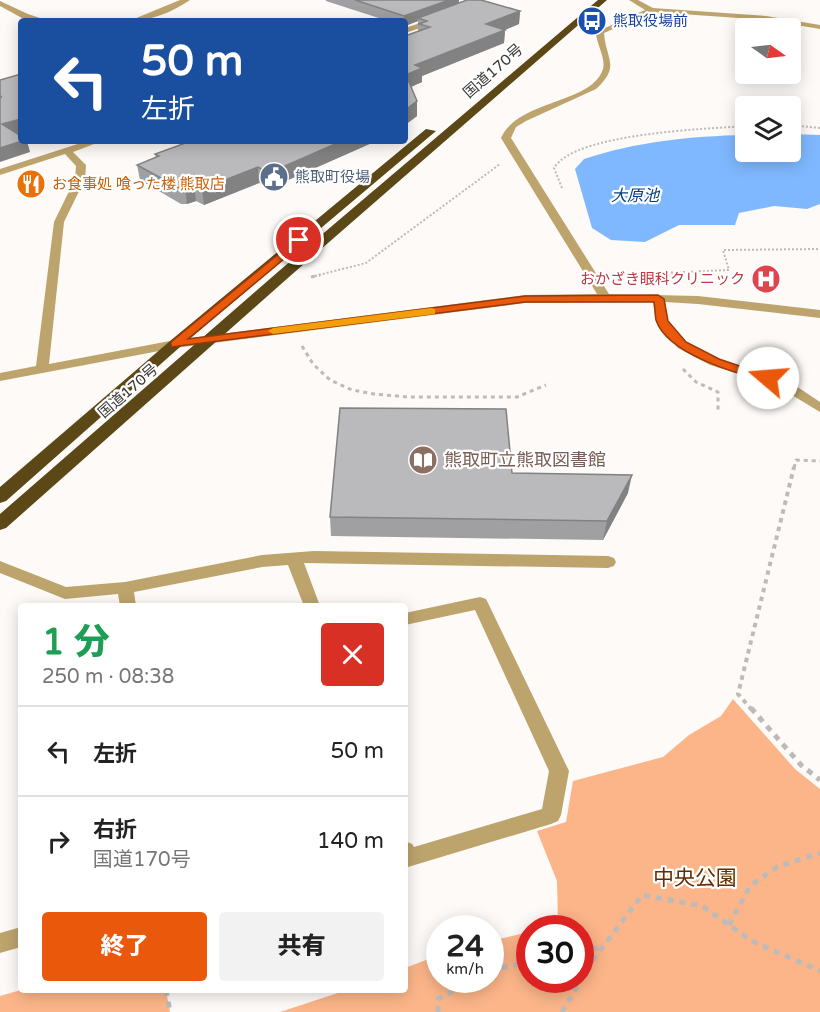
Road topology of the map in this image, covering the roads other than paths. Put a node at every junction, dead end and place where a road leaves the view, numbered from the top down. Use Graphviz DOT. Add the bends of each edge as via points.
graph roads {
  1 [pos="186,0"];
  2 [pos="586,0"];
  3 [pos="603,0"];
  4 [pos="633,0"];
  5 [pos="0,3"];
  6 [pos="651,10"];
  7 [pos="448,16"];
  8 [pos="33,18"];
  9 [pos="143,18"];
  10 [pos="820,27"];
  11 [pos="408,31"];
  12 [pos="89,144"];
  13 [pos="67,151"];
  14 [pos="0,172"];
  15 [pos="605,297"];
  16 [pos="658,299"];
  17 [pos="820,314"];
  18 [pos="212,340"];
  19 [pos="175,344"];
  20 [pos="42,368"];
  21 [pos="0,377"];
  22 [pos="820,408"];
  23 [pos="0,497"];
  24 [pos="0,524"];
  25 [pos="294,559"];
  26 [pos="608,562"];
  27 [pos="0,567"];
  28 [pos="125,588"];
  29 [pos="128,603"];
  30 [pos="311,603"];
  31 [pos="408,618"];
  32 [pos="408,858"];
  33 [pos="18,938"];
  34 [pos="0,943"];
  1 -- 9 [label="street"];
  2 -- 19 [label="highway, 国道170号"];
  3 -- 18 [label="highway, 国道170号"];
  4 -- 6 [label="street"];
  5 -- 8 [label="street"];
  6 -- 10 [label="street" via="766,18"];
  6 -- 15 [label="street" via="600,32 607,71 599,80 568,102 512,126 506,138"];
  7 -- 11 [label="street"];
  12 -- 13 [label="street"];
  13 -- 14 [label="street"];
  13 -- 20 [label="street" via="81,165 80,179 59,222"];
  15 -- 16 [label="street"];
  15 -- 18 [label="street" via="525,299"];
  16 -- 17 [label="street"];
  16 -- 22 [label="street" via="662,322 682,345 715,362 782,383"];
  18 -- 19 [label="street"];
  18 -- 24 [label="highway, 国道170号"];
  19 -- 20 [label="street"];
  19 -- 23 [label="highway, 国道170号"];
  20 -- 21 [label="street"];
  25 -- 26 [label="street"];
  25 -- 28 [label="street" via="262,561"];
  25 -- 30 [label="street"];
  27 -- 28 [label="street" via="65,592"];
  28 -- 29 [label="street"];
  31 -- 32 [label="street" via="480,603 559,771 551,815"];
  33 -- 34 [label="street"];
}
